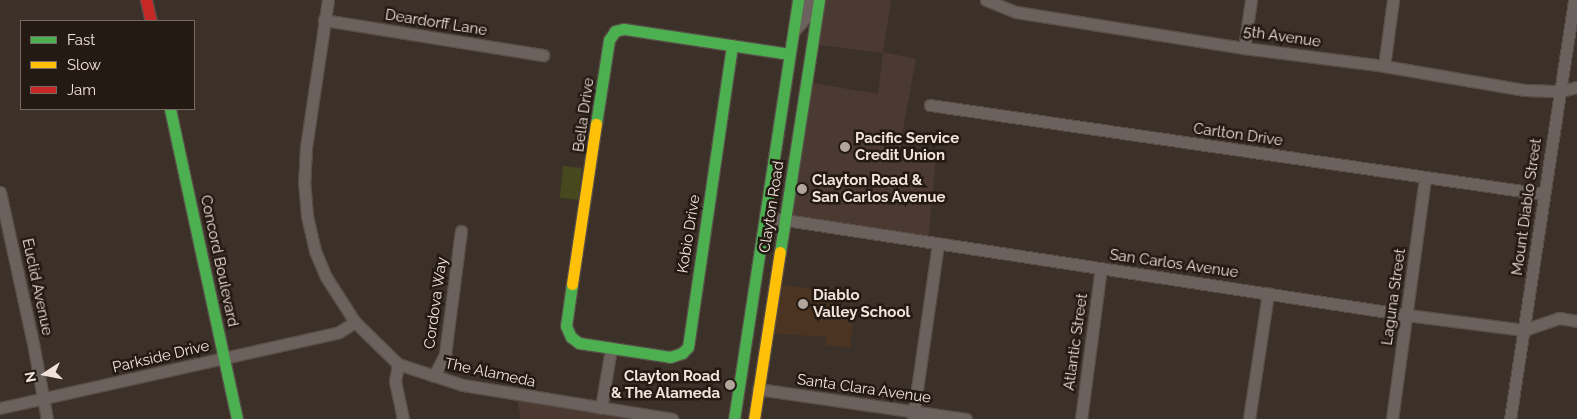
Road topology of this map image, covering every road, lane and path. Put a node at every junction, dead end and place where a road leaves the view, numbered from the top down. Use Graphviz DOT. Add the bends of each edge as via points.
graph roads {
  1 [pos="146,0"];
  2 [pos="328,0"];
  3 [pos="798,0"];
  4 [pos="809,0"];
  5 [pos="819,0"];
  6 [pos="986,0"];
  7 [pos="1251,0"];
  8 [pos="1393,0"];
  9 [pos="1574,0"];
  10 [pos="151,20"];
  11 [pos="324,20"];
  12 [pos="793,33"];
  13 [pos="732,45"];
  14 [pos="1244,48"];
  15 [pos="789,54"];
  16 [pos="543,55"];
  17 [pos="1384,66"];
  18 [pos="1577,87"];
  19 [pos="1561,91"];
  20 [pos="930,105"];
  21 [pos="170,110"];
  22 [pos="1425,178"];
  23 [pos="0,192"];
  24 [pos="1543,194"];
  25 [pos="766,217"];
  26 [pos="786,221"];
  27 [pos="461,232"];
  28 [pos="938,244"];
  29 [pos="1101,268"];
  30 [pos="1268,293"];
  31 [pos="1407,316"];
  32 [pos="1577,321"];
  33 [pos="356,322"];
  34 [pos="1524,330"];
  35 [pos="611,348"];
  36 [pos="224,358"];
  37 [pos="398,364"];
  38 [pos="434,376"];
  39 [pos="758,389"];
  40 [pos="44,399"];
  41 [pos="0,408"];
  42 [pos="601,408"];
  43 [pos="913,415"];
  44 [pos="640,416"];
  45 [pos="47,419"];
  46 [pos="237,419"];
  47 [pos="403,419"];
  48 [pos="672,419"];
  49 [pos="734,419"];
  50 [pos="754,419"];
  51 [pos="966,419"];
  52 [pos="1081,419"];
  53 [pos="1250,419"];
  54 [pos="1392,419"];
  55 [pos="1510,419"];
  1 -- 10 [label="street"];
  2 -- 11 [label="street, The Alameda"];
  3 -- 12 [label="street, Clayton Road"];
  4 -- 12 [label="street" via="806,17"];
  5 -- 26 [label="street, Clayton Road"];
  6 -- 14 [label="street, 5th Avenue" via="1016,12"];
  7 -- 14 [label="street"];
  8 -- 17 [label="street"];
  9 -- 19 [label="street, Mount Diablo Street"];
  11 -- 16 [label="street, Deardorff Lane"];
  11 -- 33 [label="street, The Alameda" via="306,148 307,216 315,251 326,277"];
  12 -- 15 [label="street, Clayton Road"];
  13 -- 15 [label="street, Bella Drive"];
  13 -- 35 [label="street, Kobio Drive" via="688,347 670,357"];
  13 -- 35 [label="street, Bella Drive" via="624,29 615,31 609,40 566,326 571,337 579,343"];
  14 -- 17 [label="street, 5th Avenue"];
  15 -- 25 [label="street, Clayton Road"];
  17 -- 19 [label="street, 5th Avenue" via="1525,90"];
  18 -- 19 [label="street, 5th Avenue"];
  19 -- 24 [label="street, Mount Diablo Street"];
  20 -- 22 [label="street, Carlton Drive"];
  21 -- 36 [label="street, Concord Boulevard"];
  22 -- 24 [label="street, Carlton Drive"];
  22 -- 31 [label="street, Laguna Street"];
  23 -- 40 [label="street, Euclid Avenue"];
  24 -- 34 [label="street, Mount Diablo Street"];
  25 -- 26 [label="street, San Carlos Avenue"];
  25 -- 49 [label="street, Clayton Road"];
  26 -- 28 [label="street, San Carlos Avenue"];
  26 -- 39 [label="street, Clayton Road"];
  27 -- 38 [label="street, Cordova Way" via="445,354"];
  28 -- 29 [label="street, San Carlos Avenue"];
  28 -- 43 [label="street"];
  29 -- 30 [label="street, San Carlos Avenue"];
  29 -- 52 [label="street, Atlantic Street"];
  30 -- 31 [label="street, San Carlos Avenue"];
  30 -- 53 [label="street"];
  31 -- 34 [label="street, San Carlos Avenue"];
  31 -- 54 [label="street, Laguna Street"];
  32 -- 34 [label="street, San Carlos Avenue" via="1559,318"];
  33 -- 36 [label="street, Parkside Drive" via="339,332"];
  33 -- 37 [label="street, The Alameda"];
  34 -- 55 [label="street, Mount Diablo Street"];
  35 -- 42 [label="street"];
  36 -- 40 [label="street, Parkside Drive"];
  36 -- 46 [label="street, Concord Boulevard"];
  37 -- 38 [label="street, The Alameda"];
  37 -- 47 [label="street" via="395,380"];
  38 -- 42 [label="street, The Alameda" via="463,386"];
  39 -- 43 [label="street, Santa Clara Avenue"];
  39 -- 50 [label="street, Clayton Road"];
  40 -- 41 [label="street, Parkside Drive"];
  40 -- 45 [label="street, Euclid Avenue"];
  42 -- 44 [label="street, The Alameda"];
  43 -- 51 [label="street, Santa Clara Avenue"];
  44 -- 48 [label="street, The Alameda"];
}
